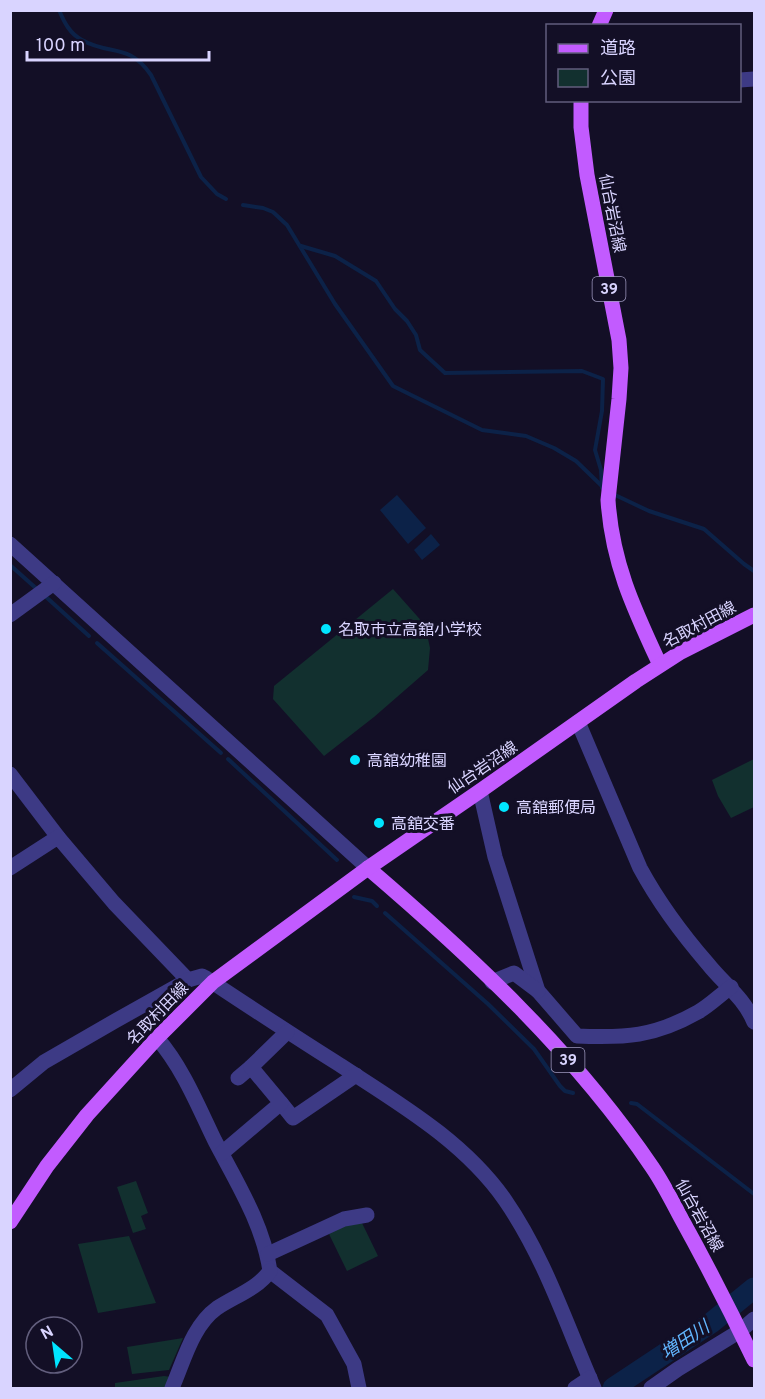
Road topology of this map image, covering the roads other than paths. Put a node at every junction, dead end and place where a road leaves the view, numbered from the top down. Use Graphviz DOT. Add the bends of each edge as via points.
graph roads {
  1 [pos="606,10"];
  2 [pos="600,24"];
  3 [pos="581,102"];
  4 [pos="10,544"];
  5 [pos="54,583"];
  6 [pos="10,615"];
  7 [pos="754,615"];
  8 [pos="660,664"];
  9 [pos="578,722"];
  10 [pos="10,774"];
  11 [pos="480,791"];
  12 [pos="58,837"];
  13 [pos="10,868"];
  14 [pos="368,868"];
  15 [pos="188,980"];
  16 [pos="213,982"];
  17 [pos="492,982"];
  18 [pos="730,987"];
  19 [pos="538,991"];
  20 [pos="752,1012"];
  21 [pos="287,1032"];
  22 [pos="157,1038"];
  23 [pos="251,1068"];
  24 [pos="356,1076"];
  25 [pos="238,1078"];
  26 [pos="10,1090"];
  27 [pos="281,1102"];
  28 [pos="222,1153"];
  29 [pos="367,1215"];
  30 [pos="10,1222"];
  31 [pos="268,1254"];
  32 [pos="270,1271"];
  33 [pos="754,1319"];
  34 [pos="739,1329"];
  35 [pos="754,1360"];
  36 [pos="592,1383"];
  37 [pos="172,1389"];
  38 [pos="359,1389"];
  39 [pos="575,1389"];
  40 [pos="651,1389"];
  1 -- 2 [label="main road"];
  3 -- 8 [label="main road, 仙台岩沼線 / 39" via="587,175 621,368 608,500 613,549"];
  4 -- 5 [label="street"];
  5 -- 6 [label="street"];
  5 -- 14 [label="street"];
  7 -- 8 [label="main road, 名取村田線"];
  8 -- 9 [label="main road, 仙台岩沼線"];
  9 -- 11 [label="main road, 仙台岩沼線"];
  9 -- 18 [label="street" via="650,886 667,914"];
  10 -- 12 [label="street"];
  11 -- 14 [label="main road, 仙台岩沼線"];
  11 -- 19 [label="street" via="495,857"];
  12 -- 13 [label="street"];
  12 -- 15 [label="street"];
  14 -- 16 [label="main road, 名取村田線"];
  14 -- 17 [label="main road, 仙台岩沼線 / 39"];
  15 -- 16 [label="street" via="202,976"];
  15 -- 26 [label="street" via="44,1062"];
  16 -- 21 [label="street"];
  16 -- 22 [label="main road, 名取村田線"];
  17 -- 19 [label="street" via="514,973"];
  17 -- 34 [label="main road, 仙台岩沼線 / 39" via="581,1074 654,1169"];
  18 -- 19 [label="street" via="699,1012 657,1032 615,1037 577,1036"];
  18 -- 20 [label="street"];
  21 -- 23 [label="street"];
  21 -- 24 [label="street"];
  22 -- 28 [label="street" via="176,1063"];
  22 -- 30 [label="main road, 名取村田線" via="87,1115"];
  23 -- 25 [label="street"];
  23 -- 27 [label="street"];
  24 -- 27 [label="street" via="293,1118"];
  24 -- 36 [label="street" via="425,1122 495,1186 539,1257"];
  27 -- 28 [label="street"];
  28 -- 31 [label="street"];
  29 -- 31 [label="street" via="344,1219"];
  31 -- 32 [label="street"];
  32 -- 37 [label="street" via="258,1284 204,1320"];
  32 -- 38 [label="street" via="327,1315 354,1364"];
  33 -- 34 [label="street"];
  34 -- 35 [label="main road, 仙台岩沼線 / 39"];
  34 -- 40 [label="street"];
  36 -- 39 [label="street"];
}
